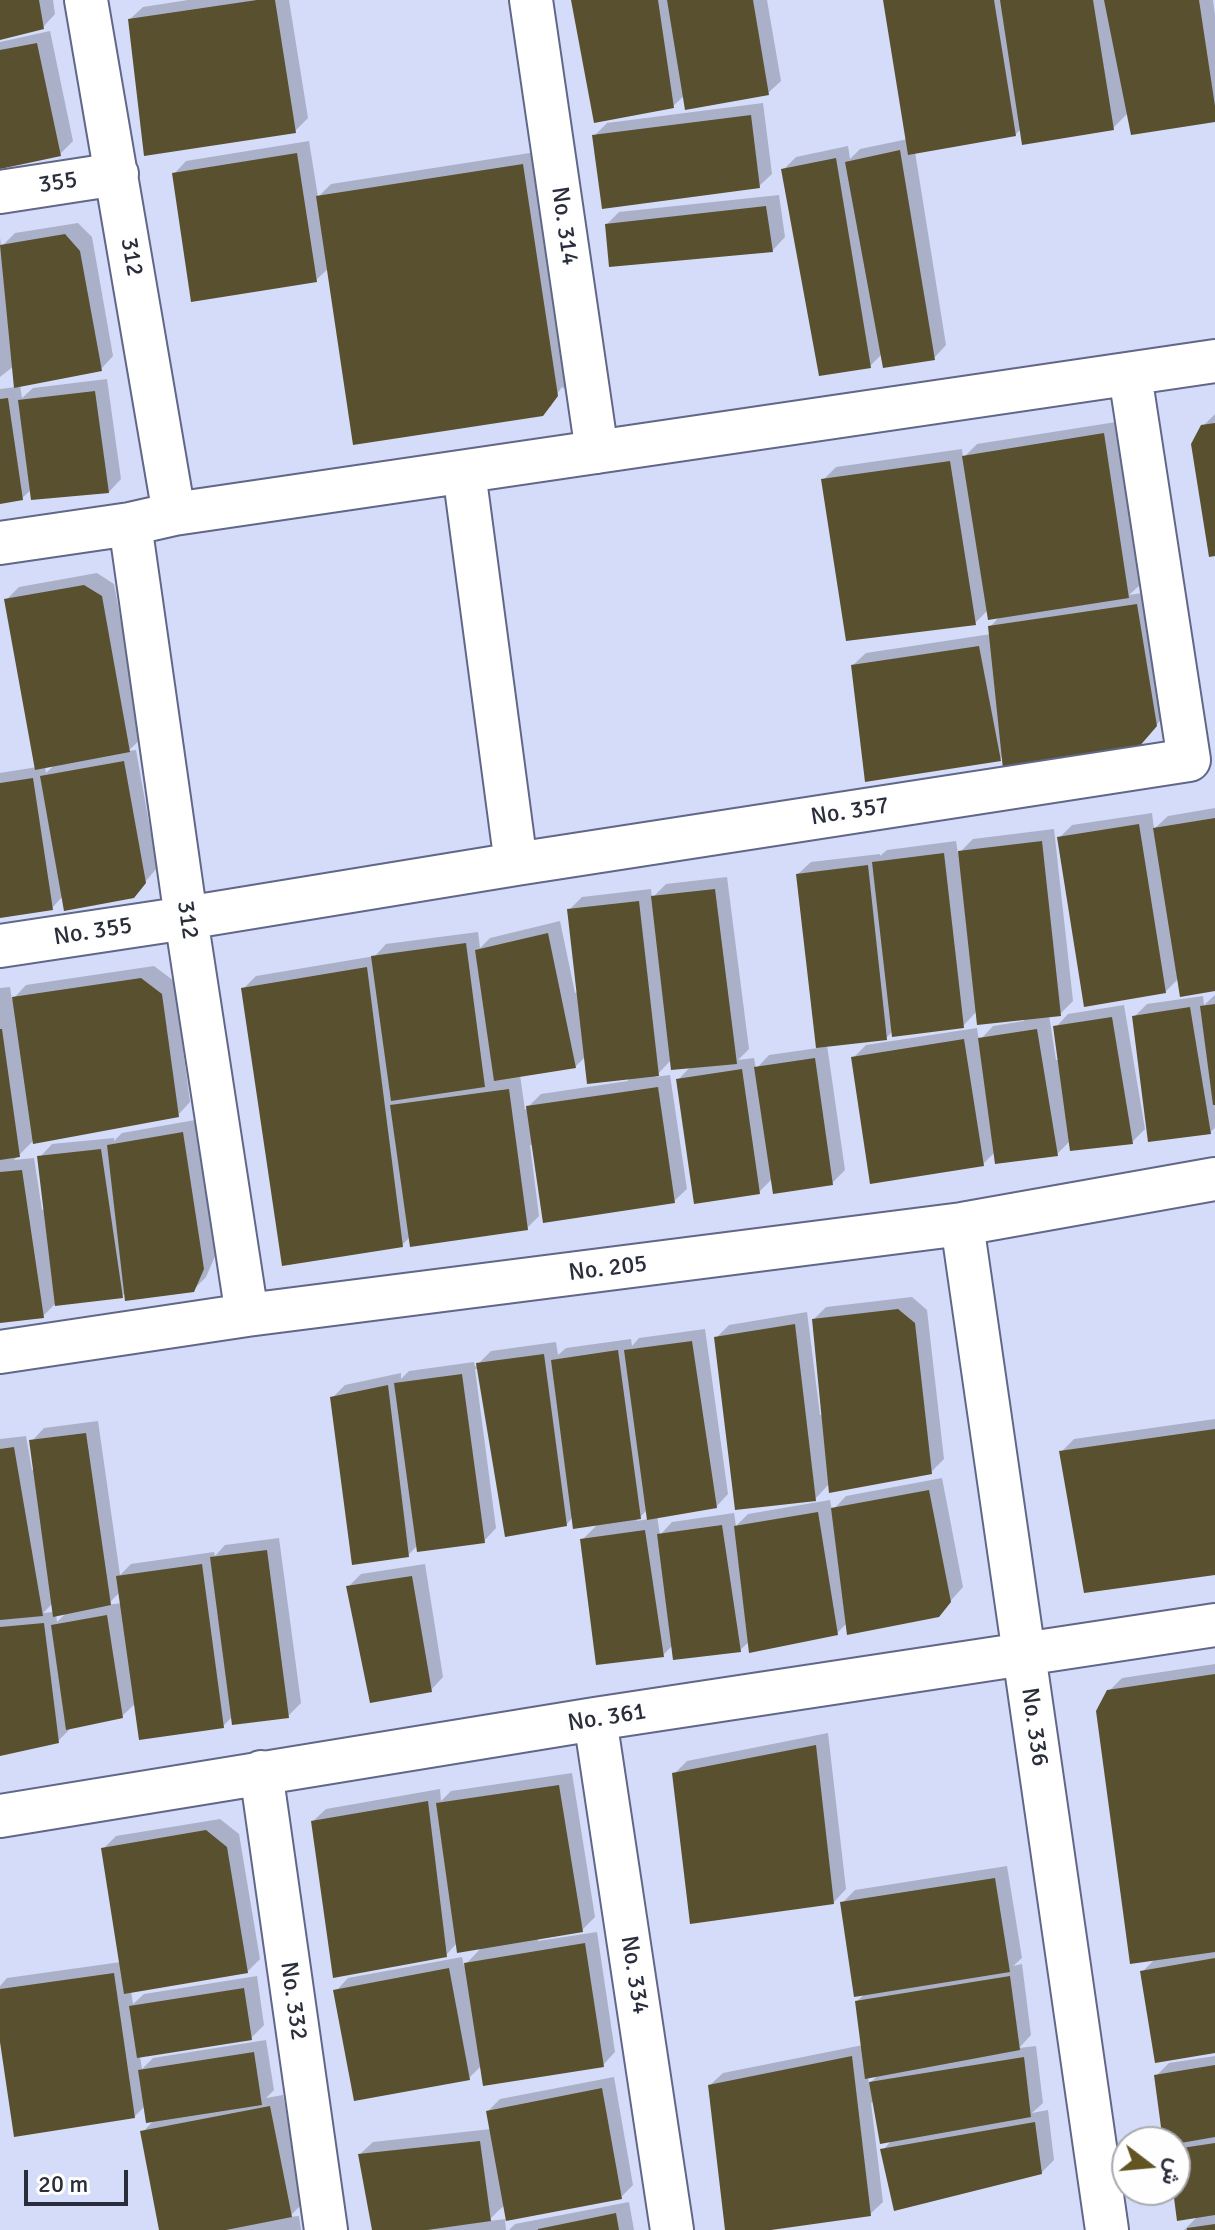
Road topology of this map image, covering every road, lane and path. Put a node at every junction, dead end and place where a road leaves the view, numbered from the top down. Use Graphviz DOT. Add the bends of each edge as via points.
graph roads {
  1 [pos="86,0"];
  2 [pos="531,0"];
  3 [pos="117,174"];
  4 [pos="0,192"];
  5 [pos="1215,361"];
  6 [pos="1130,375"];
  7 [pos="597,452"];
  8 [pos="464,472"];
  9 [pos="174,514"];
  10 [pos="130,524"];
  11 [pos="0,543"];
  12 [pos="516,864"];
  13 [pos="186,918"];
  14 [pos="0,946"];
  15 [pos="1215,1179"];
  16 [pos="962,1224"];
  17 [pos="247,1315"];
  18 [pos="0,1352"];
  19 [pos="1215,1625"];
  20 [pos="1023,1653"];
  21 [pos="595,1719"];
  22 [pos="261,1772"];
  23 [pos="0,1816"];
  24 [pos="326,2230"];
  25 [pos="672,2230"];
  26 [pos="1107,2230"];
  1 -- 3 [label="street, 312"];
  2 -- 7 [label="street, No. 314"];
  3 -- 4 [label="street, 355"];
  3 -- 9 [label="street, 312"];
  5 -- 6 [label="street"];
  6 -- 7 [label="street"];
  6 -- 12 [label="street, No. 357" via="1189,760"];
  7 -- 8 [label="street"];
  8 -- 9 [label="street"];
  8 -- 12 [label="street"];
  9 -- 10 [label="street"];
  10 -- 11 [label="street"];
  10 -- 13 [label="street, 312"];
  12 -- 13 [label="street, No. 355"];
  13 -- 14 [label="street, No. 355"];
  13 -- 17 [label="street, 312"];
  15 -- 16 [label="street, No. 205"];
  16 -- 17 [label="street, No. 205"];
  16 -- 20 [label="street, No. 336"];
  17 -- 18 [label="street, No. 205"];
  19 -- 20 [label="street, No. 361"];
  20 -- 21 [label="street, No. 361"];
  20 -- 26 [label="street, No. 336"];
  21 -- 22 [label="street, No. 361"];
  21 -- 25 [label="street, No. 334"];
  22 -- 23 [label="street, No. 361"];
  22 -- 24 [label="street, No. 332"];
}
